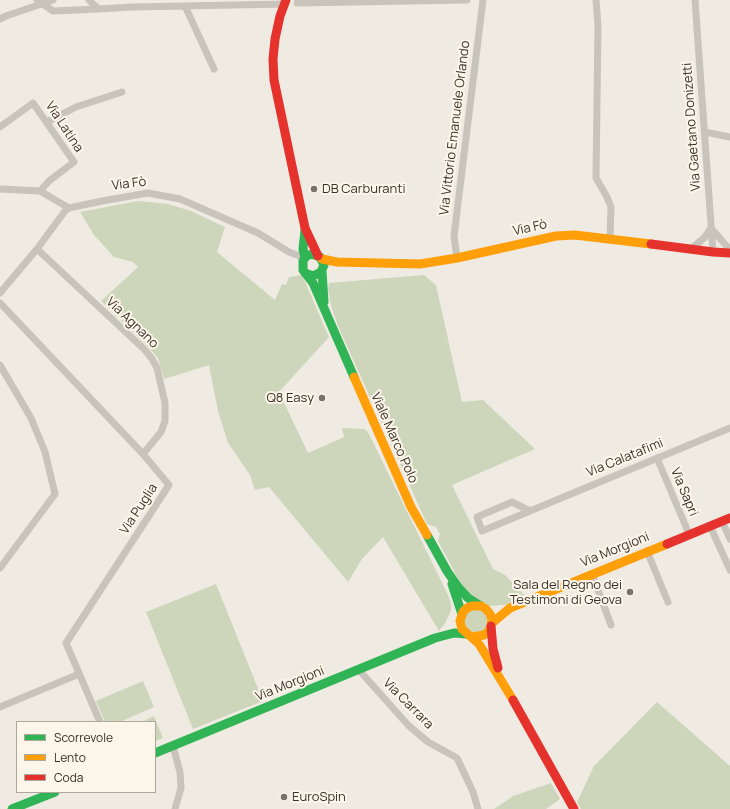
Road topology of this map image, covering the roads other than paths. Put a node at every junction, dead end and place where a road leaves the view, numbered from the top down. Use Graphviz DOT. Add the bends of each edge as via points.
graph roads {
  1 [pos="53,0"];
  2 [pos="90,0"];
  3 [pos="118,0"];
  4 [pos="467,0"];
  5 [pos="483,0"];
  6 [pos="596,0"];
  7 [pos="695,0"];
  8 [pos="41,1"];
  9 [pos="417,1"];
  10 [pos="285,2"];
  11 [pos="297,3"];
  12 [pos="185,6"];
  13 [pos="132,7"];
  14 [pos="99,9"];
  15 [pos="0,20"];
  16 [pos="214,68"];
  17 [pos="122,92"];
  18 [pos="47,122"];
  19 [pos="0,127"];
  20 [pos="705,132"];
  21 [pos="730,137"];
  22 [pos="0,189"];
  23 [pos="40,192"];
  24 [pos="70,208"];
  25 [pos="305,228"];
  26 [pos="711,228"];
  27 [pos="610,238"];
  28 [pos="36,249"];
  29 [pos="691,249"];
  30 [pos="713,252"];
  31 [pos="730,252"];
  32 [pos="320,257"];
  33 [pos="457,258"];
  34 [pos="337,262"];
  35 [pos="304,265"];
  36 [pos="322,270"];
  37 [pos="0,293"];
  38 [pos="0,302"];
  39 [pos="326,312"];
  40 [pos="0,365"];
  41 [pos="730,428"];
  42 [pos="143,454"];
  43 [pos="657,458"];
  44 [pos="530,511"];
  45 [pos="726,520"];
  46 [pos="710,526"];
  47 [pos="689,534"];
  48 [pos="729,536"];
  49 [pos="716,539"];
  50 [pos="647,551"];
  51 [pos="0,568"];
  52 [pos="730,570"];
  53 [pos="447,571"];
  54 [pos="592,574"];
  55 [pos="668,602"];
  56 [pos="484,607"];
  57 [pos="510,608"];
  58 [pos="461,616"];
  59 [pos="492,624"];
  60 [pos="611,625"];
  61 [pos="469,635"];
  62 [pos="435,638"];
  63 [pos="359,670"];
  64 [pos="79,674"];
  65 [pos="507,688"];
  66 [pos="0,707"];
  67 [pos="100,721"];
  68 [pos="173,746"];
  69 [pos="156,753"];
  70 [pos="52,793"];
  71 [pos="12,809"];
  72 [pos="175,809"];
  73 [pos="478,809"];
  74 [pos="574,809"];
  1 -- 8 [label="street"];
  2 -- 14 [label="street"];
  3 -- 13 [label="street"];
  4 -- 9 [label="street"];
  5 -- 33 [label="street, Via Vittorio Emanuele Orlando" via="454,236"];
  6 -- 27 [label="street" via="596,178 611,207"];
  7 -- 20 [label="street, Via Gaetano Donizetti"];
  8 -- 14 [label="street" via="54,11"];
  8 -- 15 [label="street"];
  9 -- 11 [label="street"];
  10 -- 12 [label="street"];
  10 -- 25 [label="main road" via="275,39 274,80"];
  12 -- 13 [label="street"];
  12 -- 16 [label="street"];
  13 -- 14 [label="street"];
  17 -- 18 [label="street" via="76,107"];
  18 -- 19 [label="street, Via Latina" via="33,103"];
  18 -- 23 [label="street, Via Latina" via="74,162 49,181"];
  20 -- 21 [label="street"];
  20 -- 26 [label="street, Via Gaetano Donizetti"];
  22 -- 23 [label="street"];
  23 -- 24 [label="street"];
  24 -- 28 [label="street" via="64,211"];
  24 -- 35 [label="street, Via Fò" via="148,193 180,199 258,233 289,252"];
  25 -- 32 [label="main road"];
  25 -- 35 [label="main road"];
  26 -- 29 [label="street"];
  26 -- 30 [label="street, Via Gaetano Donizetti"];
  26 -- 31 [label="street"];
  27 -- 29 [label="main road, Via Fò"];
  27 -- 33 [label="main road, Via Fò" via="556,236"];
  28 -- 37 [label="street"];
  28 -- 42 [label="street, Via Agnano" via="145,350 157,368 165,403 165,421 161,432"];
  29 -- 30 [label="main road, Via Fò"];
  30 -- 31 [label="main road, Via Fò"];
  32 -- 34 [label="main road, Via Fò"];
  32 -- 35 [label="main road" via="312,254"];
  32 -- 36 [label="main road" via="323,262"];
  33 -- 34 [label="main road, Via Fò" via="420,264"];
  34 -- 36 [label="main road"];
  35 -- 36 [label="main road" via="313,276"];
  35 -- 39 [label="main road, Viale Marco Polo"];
  36 -- 39 [label="main road"];
  38 -- 42 [label="street, Via Puglia"];
  39 -- 53 [label="main road, Viale Marco Polo" via="411,507"];
  40 -- 51 [label="street" via="31,418 45,452 55,494"];
  41 -- 43 [label="street, Via Calatafimi"];
  42 -- 64 [label="street, Via Puglia" via="169,485 66,644"];
  43 -- 44 [label="street, Via Calatafimi"];
  43 -- 47 [label="street, Via Sapri"];
  44 -- 44 [label="street, Via Calatafimi" via="482,530 476,517 512,502"];
  45 -- 46 [label="main road, Via Morgioni"];
  45 -- 48 [label="street"];
  46 -- 47 [label="main road, Via Morgioni"];
  46 -- 49 [label="street"];
  47 -- 50 [label="main road, Via Morgioni"];
  48 -- 49 [label="street"];
  49 -- 52 [label="street"];
  50 -- 54 [label="main road, Via Morgioni"];
  50 -- 55 [label="street"];
  53 -- 56 [label="main road" via="468,598"];
  53 -- 58 [label="main road" via="457,596"];
  54 -- 57 [label="main road, Via Morgioni"];
  54 -- 60 [label="street"];
  56 -- 57 [label="main road" via="495,610"];
  56 -- 58 [label="main road" via="470,606"];
  56 -- 59 [label="main road" via="490,614"];
  57 -- 59 [label="main road"];
  58 -- 61 [label="main road" via="461,626"];
  58 -- 62 [label="main road"];
  59 -- 61 [label="main road" via="484,635"];
  59 -- 65 [label="main road" via="493,649"];
  61 -- 62 [label="main road" via="454,633"];
  61 -- 65 [label="main road" via="479,644"];
  62 -- 63 [label="main road, Via Morgioni"];
  63 -- 68 [label="main road, Via Morgioni"];
  63 -- 73 [label="street, Via Carrara" via="408,725 428,742 457,758"];
  64 -- 66 [label="street"];
  64 -- 67 [label="street, Via Puglia"];
  65 -- 74 [label="main road"];
  68 -- 69 [label="main road, Via Morgioni"];
  68 -- 72 [label="street" via="180,772 181,788"];
  70 -- 71 [label="main road"];
}
